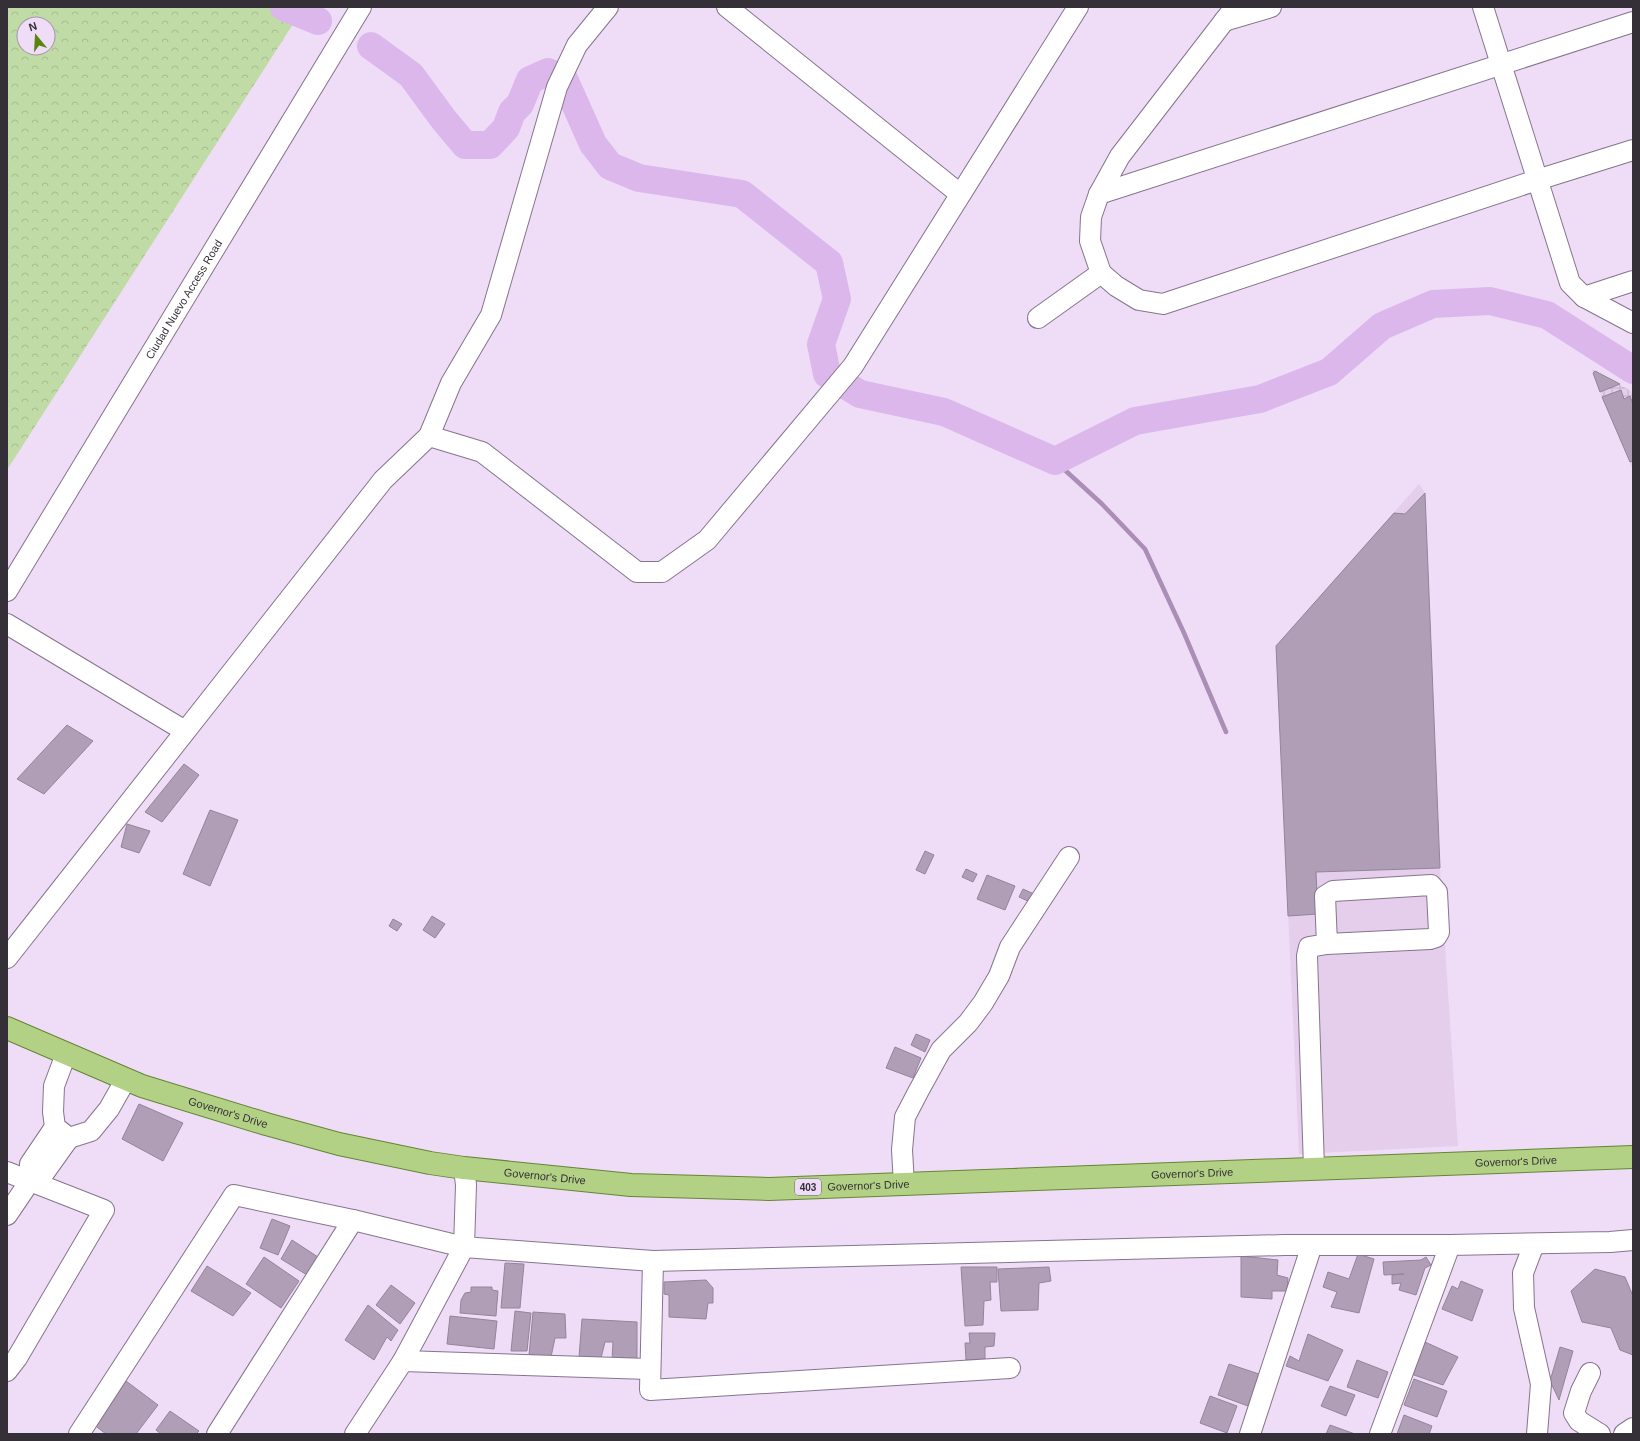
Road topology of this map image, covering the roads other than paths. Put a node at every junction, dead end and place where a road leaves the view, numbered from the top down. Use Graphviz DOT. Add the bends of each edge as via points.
graph roads {
  1 [pos="361,7"];
  2 [pos="608,7"];
  3 [pos="727,7"];
  4 [pos="1078,7"];
  5 [pos="1271,7"];
  6 [pos="1483,7"];
  7 [pos="1229,14"];
  8 [pos="1633,22"];
  9 [pos="1501,64"];
  10 [pos="1633,150"];
  11 [pos="1538,180"];
  12 [pos="960,194"];
  13 [pos="1099,194"];
  14 [pos="1101,273"];
  15 [pos="1633,281"];
  16 [pos="1584,296"];
  17 [pos="1038,318"];
  18 [pos="1633,323"];
  19 [pos="429,436"];
  20 [pos="7,592"];
  21 [pos="7,624"];
  22 [pos="186,731"];
  23 [pos="1069,857"];
  24 [pos="1327,944"];
  25 [pos="7,958"];
  26 [pos="7,1028"];
  27 [pos="66,1054"];
  28 [pos="126,1079"];
  29 [pos="62,1132"];
  30 [pos="1633,1157"];
  31 [pos="464,1168"];
  32 [pos="1314,1168"];
  33 [pos="7,1172"];
  34 [pos="30,1181"];
  35 [pos="904,1184"];
  36 [pos="7,1215"];
  37 [pos="353,1220"];
  38 [pos="1633,1240"];
  39 [pos="1534,1244"];
  40 [pos="1312,1245"];
  41 [pos="1450,1245"];
  42 [pos="464,1247"];
  43 [pos="653,1261"];
  44 [pos="402,1361"];
  45 [pos="1010,1368"];
  46 [pos="650,1369"];
  47 [pos="7,1371"];
  48 [pos="1590,1373"];
  49 [pos="1633,1428"];
  50 [pos="79,1434"];
  51 [pos="217,1434"];
  52 [pos="355,1434"];
  53 [pos="1250,1434"];
  54 [pos="1380,1434"];
  55 [pos="1537,1434"];
  56 [pos="1600,1434"];
  57 [pos="1624,1434"];
  1 -- 20 [label="street, Ciudad Nuevo Access Road"];
  2 -- 19 [label="street" via="577,45 560,81 491,315 450,383"];
  3 -- 12 [label="street"];
  4 -- 12 [label="street"];
  5 -- 7 [label="street"];
  6 -- 9 [label="street"];
  7 -- 13 [label="street" via="1120,156"];
  8 -- 9 [label="street"];
  9 -- 11 [label="street"];
  9 -- 13 [label="street"];
  10 -- 11 [label="street"];
  11 -- 14 [label="street" via="1163,304 1139,300"];
  11 -- 16 [label="street" via="1570,283"];
  12 -- 19 [label="street" via="853,366 707,540 662,572 637,572 482,452"];
  13 -- 14 [label="street" via="1091,217 1090,241"];
  14 -- 17 [label="street"];
  15 -- 16 [label="street"];
  16 -- 18 [label="street"];
  19 -- 22 [label="street" via="383,480"];
  21 -- 22 [label="street"];
  22 -- 25 [label="street"];
  23 -- 35 [label="street" via="1010,947 983,1003 968,1023 941,1050 905,1117 902,1150"];
  24 -- 24 [label="street" via="1430,939 1439,932 1437,892 1431,885 1328,893 1325,896"];
  24 -- 32 [label="street" via="1309,948 1308,956"];
  26 -- 27 [label="main road, Governor's Drive / 403"];
  27 -- 28 [label="main road, Governor's Drive / 403"];
  27 -- 29 [label="street" via="54,1086 53,1112"];
  28 -- 29 [label="street" via="109,1109 90,1131"];
  28 -- 31 [label="main road, Governor's Drive / 403" via="310,1136 430,1163"];
  29 -- 34 [label="street" via="30,1164"];
  30 -- 32 [label="main road, Governor's Drive / 403"];
  31 -- 35 [label="main road, Governor's Drive / 403" via="631,1185 769,1189"];
  31 -- 42 [label="street"];
  32 -- 35 [label="main road, Governor's Drive / 403"];
  33 -- 34 [label="street"];
  34 -- 36 [label="street"];
  34 -- 47 [label="street" via="104,1210"];
  37 -- 42 [label="street"];
  37 -- 50 [label="street" via="234,1195"];
  37 -- 51 [label="street"];
  38 -- 39 [label="street"];
  39 -- 41 [label="street"];
  39 -- 55 [label="street" via="1523,1273 1524,1308 1541,1384"];
  40 -- 41 [label="street"];
  40 -- 43 [label="street"];
  40 -- 53 [label="street"];
  41 -- 54 [label="street"];
  42 -- 43 [label="street"];
  42 -- 44 [label="street"];
  43 -- 46 [label="street"];
  44 -- 46 [label="street"];
  44 -- 52 [label="street"];
  45 -- 46 [label="street" via="650,1390"];
  48 -- 56 [label="street" via="1574,1413 1579,1421"];
  49 -- 57 [label="street"];
}
